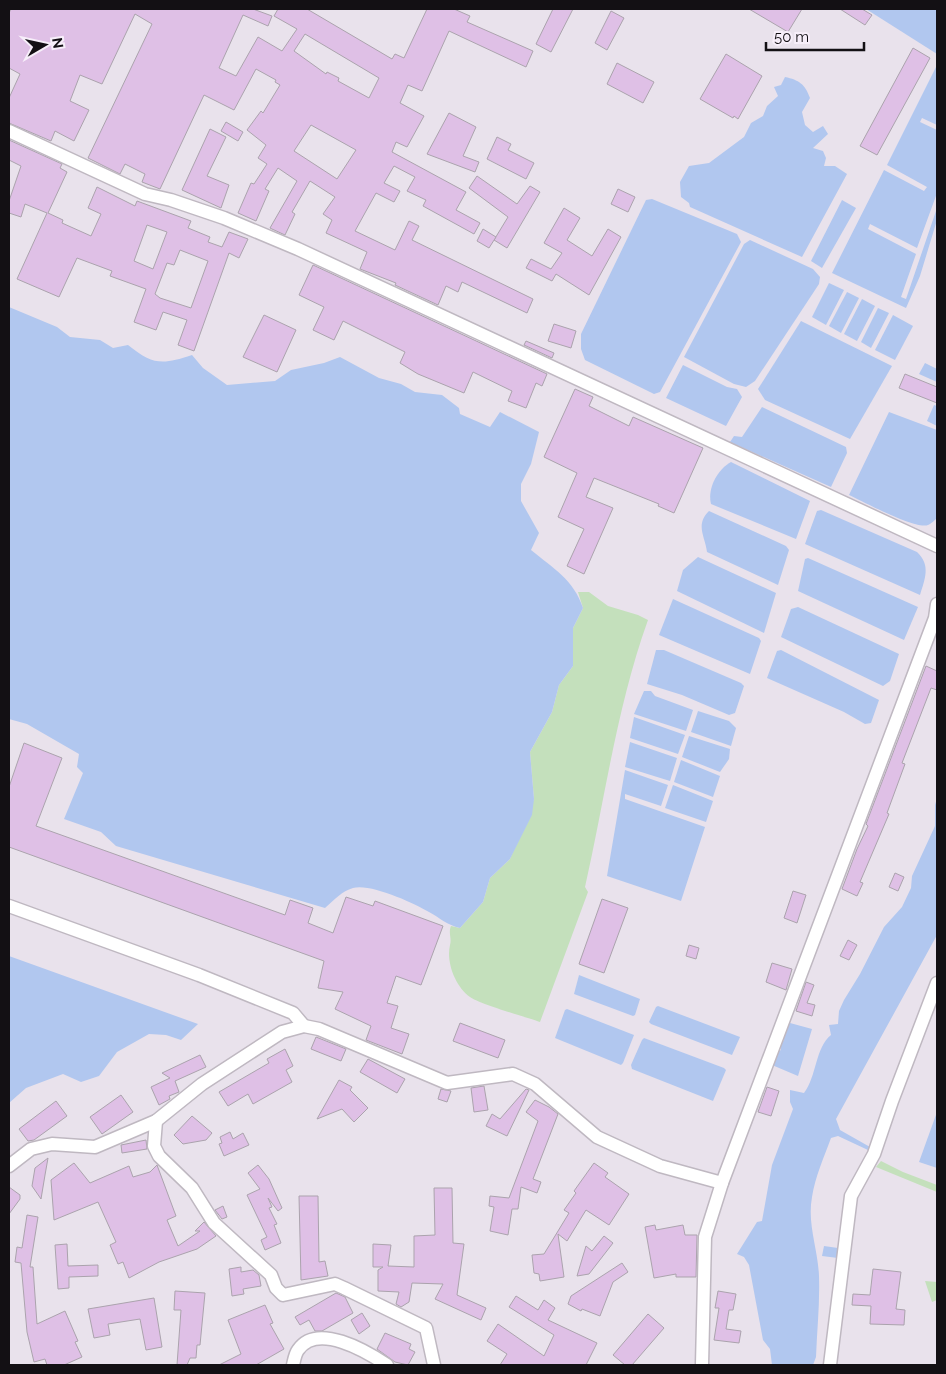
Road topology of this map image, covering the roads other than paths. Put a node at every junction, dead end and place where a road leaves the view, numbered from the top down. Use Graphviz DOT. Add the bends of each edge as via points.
graph roads {
  1 [pos="9,131"];
  2 [pos="937,546"];
  3 [pos="937,604"];
  4 [pos="9,906"];
  5 [pos="937,983"];
  6 [pos="304,1026"];
  7 [pos="156,1121"];
  8 [pos="9,1166"];
  9 [pos="722,1183"];
  10 [pos="293,1365"];
  11 [pos="387,1365"];
  12 [pos="434,1365"];
  13 [pos="702,1365"];
  14 [pos="830,1365"];
  1 -- 2 [label="street" via="145,194 224,218 298,249"];
  3 -- 9 [label="street"];
  4 -- 6 [label="street" via="292,1012"];
  5 -- 14 [label="street" via="874,1154 851,1196"];
  6 -- 7 [label="street" via="282,1032 202,1084"];
  6 -- 9 [label="street" via="319,1029 447,1083 513,1074 535,1084 597,1136 660,1166"];
  7 -- 8 [label="street" via="95,1147 52,1144 31,1149"];
  7 -- 12 [label="street" via="154,1146 158,1156 192,1188 214,1223 271,1275 283,1295 335,1284 344,1288 426,1328"];
  9 -- 13 [label="street" via="706,1237"];
  10 -- 11 [label="street" via="298,1350 315,1337 348,1345"];
}
